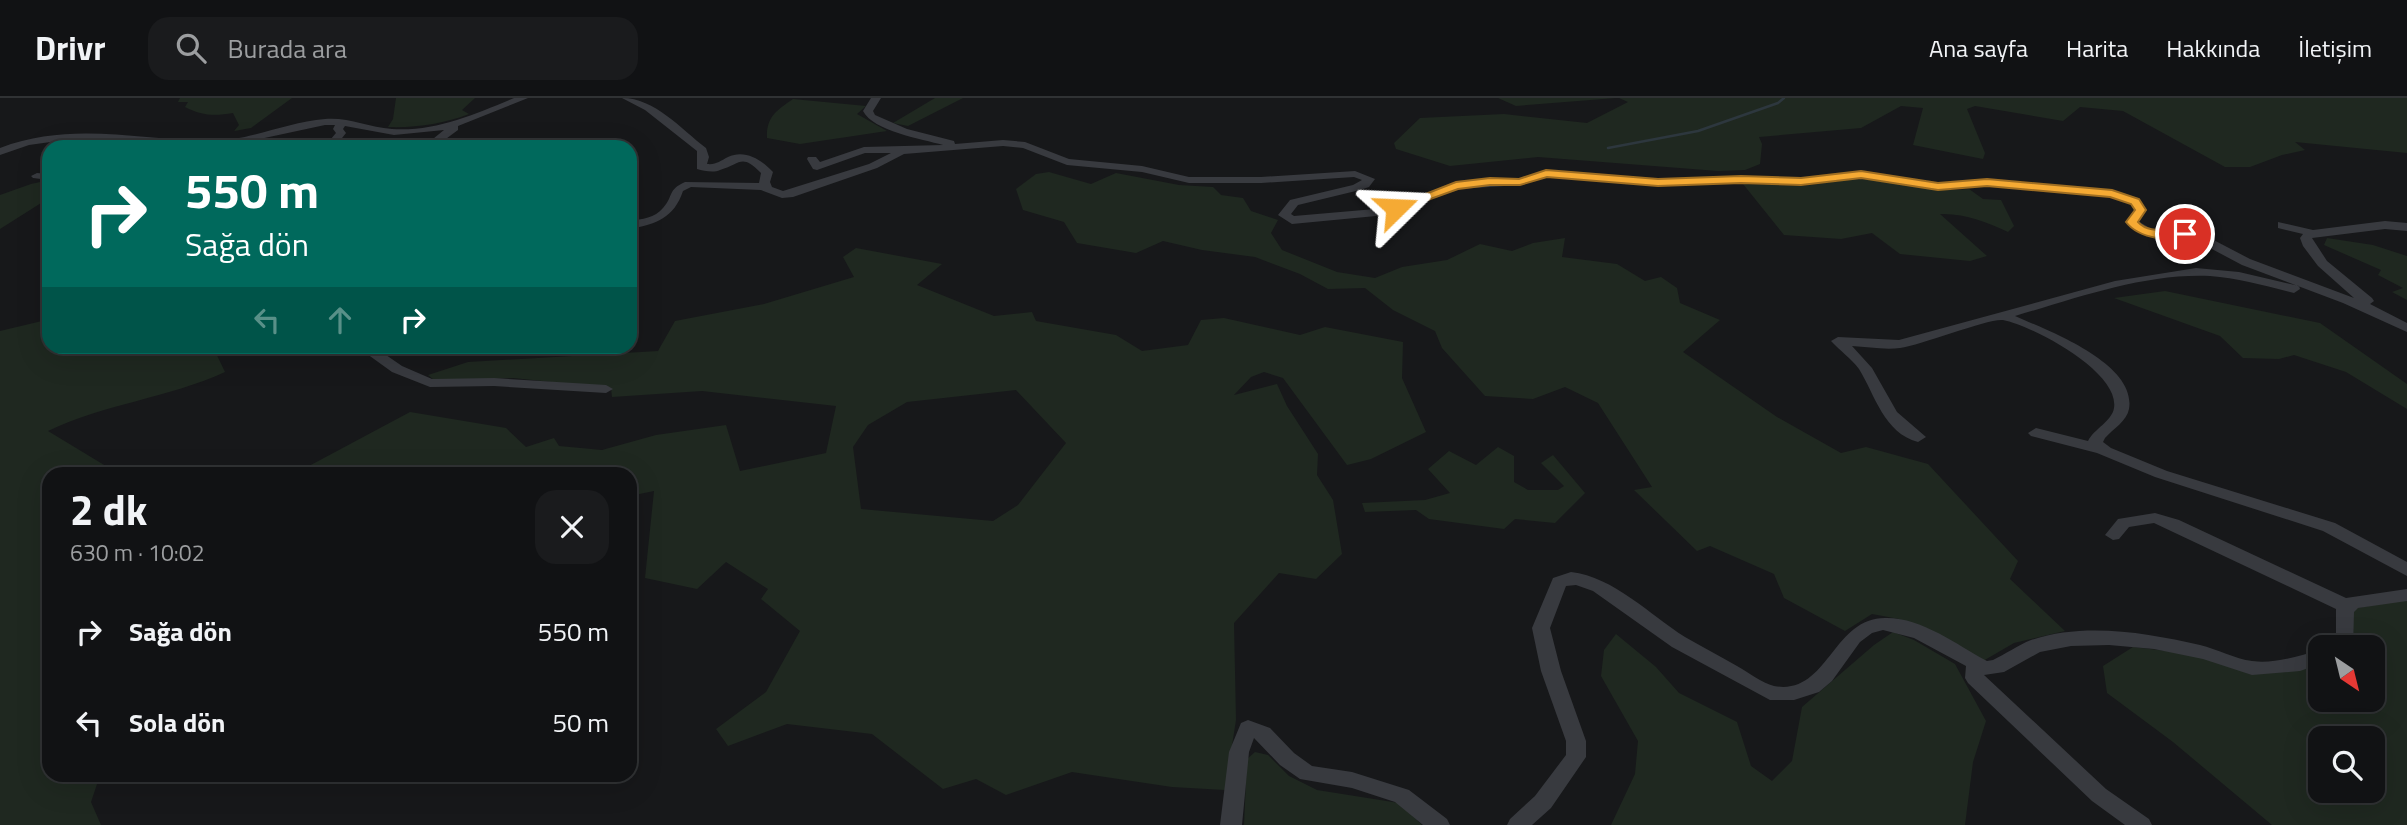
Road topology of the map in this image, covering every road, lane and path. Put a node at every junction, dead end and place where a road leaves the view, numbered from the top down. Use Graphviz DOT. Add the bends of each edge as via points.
graph roads {
  1 [pos="523,98"];
  2 [pos="627,98"];
  3 [pos="876,98"];
  4 [pos="343,121"];
  5 [pos="456,126"];
  6 [pos="155,140"];
  7 [pos="234,140"];
  8 [pos="335,140"];
  9 [pos="437,140"];
  10 [pos="0,144"];
  11 [pos="16,144"];
  12 [pos="956,146"];
  13 [pos="912,150"];
  14 [pos="0,152"];
  15 [pos="812,159"];
  16 [pos="766,187"];
  17 [pos="637,223"];
  18 [pos="2282,225"];
  19 [pos="2407,225"];
  20 [pos="2307,229"];
  21 [pos="2383,314"];
  22 [pos="2004,315"];
  23 [pos="2407,328"];
  24 [pos="375,354"];
  25 [pos="606,389"];
  26 [pos="2036,433"];
  27 [pos="1918,437"];
  28 [pos="2102,449"];
  29 [pos="2113,536"];
  30 [pos="2407,570"];
  31 [pos="2407,595"];
  32 [pos="2348,607"];
  33 [pos="2345,635"];
  34 [pos="2308,661"];
  35 [pos="1983,667"];
  36 [pos="1231,825"];
  37 [pos="1439,825"];
  38 [pos="1518,825"];
  39 [pos="2141,825"];
  1 -- 5 [label="street"];
  2 -- 16 [label="street" via="664,119 702,150 701,167 718,167 734,158 754,160 767,172"];
  3 -- 12 [label="street" via="868,111 871,117"];
  4 -- 5 [label="street" via="393,132"];
  4 -- 7 [label="street"];
  4 -- 8 [label="street"];
  5 -- 9 [label="street"];
  6 -- 11 [label="street" via="95,136"];
  10 -- 11 [label="street"];
  11 -- 14 [label="street"];
  12 -- 13 [label="street"];
  12 -- 21 [label="street" via="1024,145 1067,162 1142,169 1189,180 1355,174 1369,179 1356,188 1294,201 1284,215 1292,220 1376,212 1456,186 1520,182 1546,173 1658,182 1801,182 1861,174 1938,187 1987,183 2112,194 2135,202 2140,210 2132,222 2139,230 2197,236 2239,259"];
  13 -- 15 [label="street" via="863,150 817,167"];
  13 -- 16 [label="street" via="793,194 771,192"];
  16 -- 17 [label="street" via="689,184 678,189 664,216"];
  18 -- 20 [label="street"];
  19 -- 20 [label="street"];
  20 -- 21 [label="street" via="2307,246"];
  21 -- 22 [label="street" via="2241,275 2184,273"];
  21 -- 23 [label="street"];
  22 -- 27 [label="street" via="1899,344 1838,341 1865,368 1885,411"];
  22 -- 28 [label="street" via="2087,356 2116,384 2123,404 2119,417 2097,435 2095,443"];
  24 -- 25 [label="street" via="430,383"];
  26 -- 28 [label="street"];
  28 -- 30 [label="street" via="2161,474 2329,527"];
  29 -- 32 [label="street" via="2124,523 2155,518"];
  31 -- 32 [label="street" via="2353,602"];
  32 -- 33 [label="street"];
  34 -- 35 [label="street" via="2252,667 2179,647 2109,638 2035,646 2006,663"];
  35 -- 38 [label="street" via="1911,629 1885,624 1859,635 1837,658 1832,671 1810,690 1770,693 1679,642 1599,587 1571,578 1559,582 1541,628 1550,671 1576,740 1576,757 1543,802"];
  35 -- 39 [label="street" via="1974,669 1975,678 2099,795"];
  36 -- 37 [label="street" via="1239,752 1248,728 1264,733 1307,773 1352,780 1402,796"];
}
